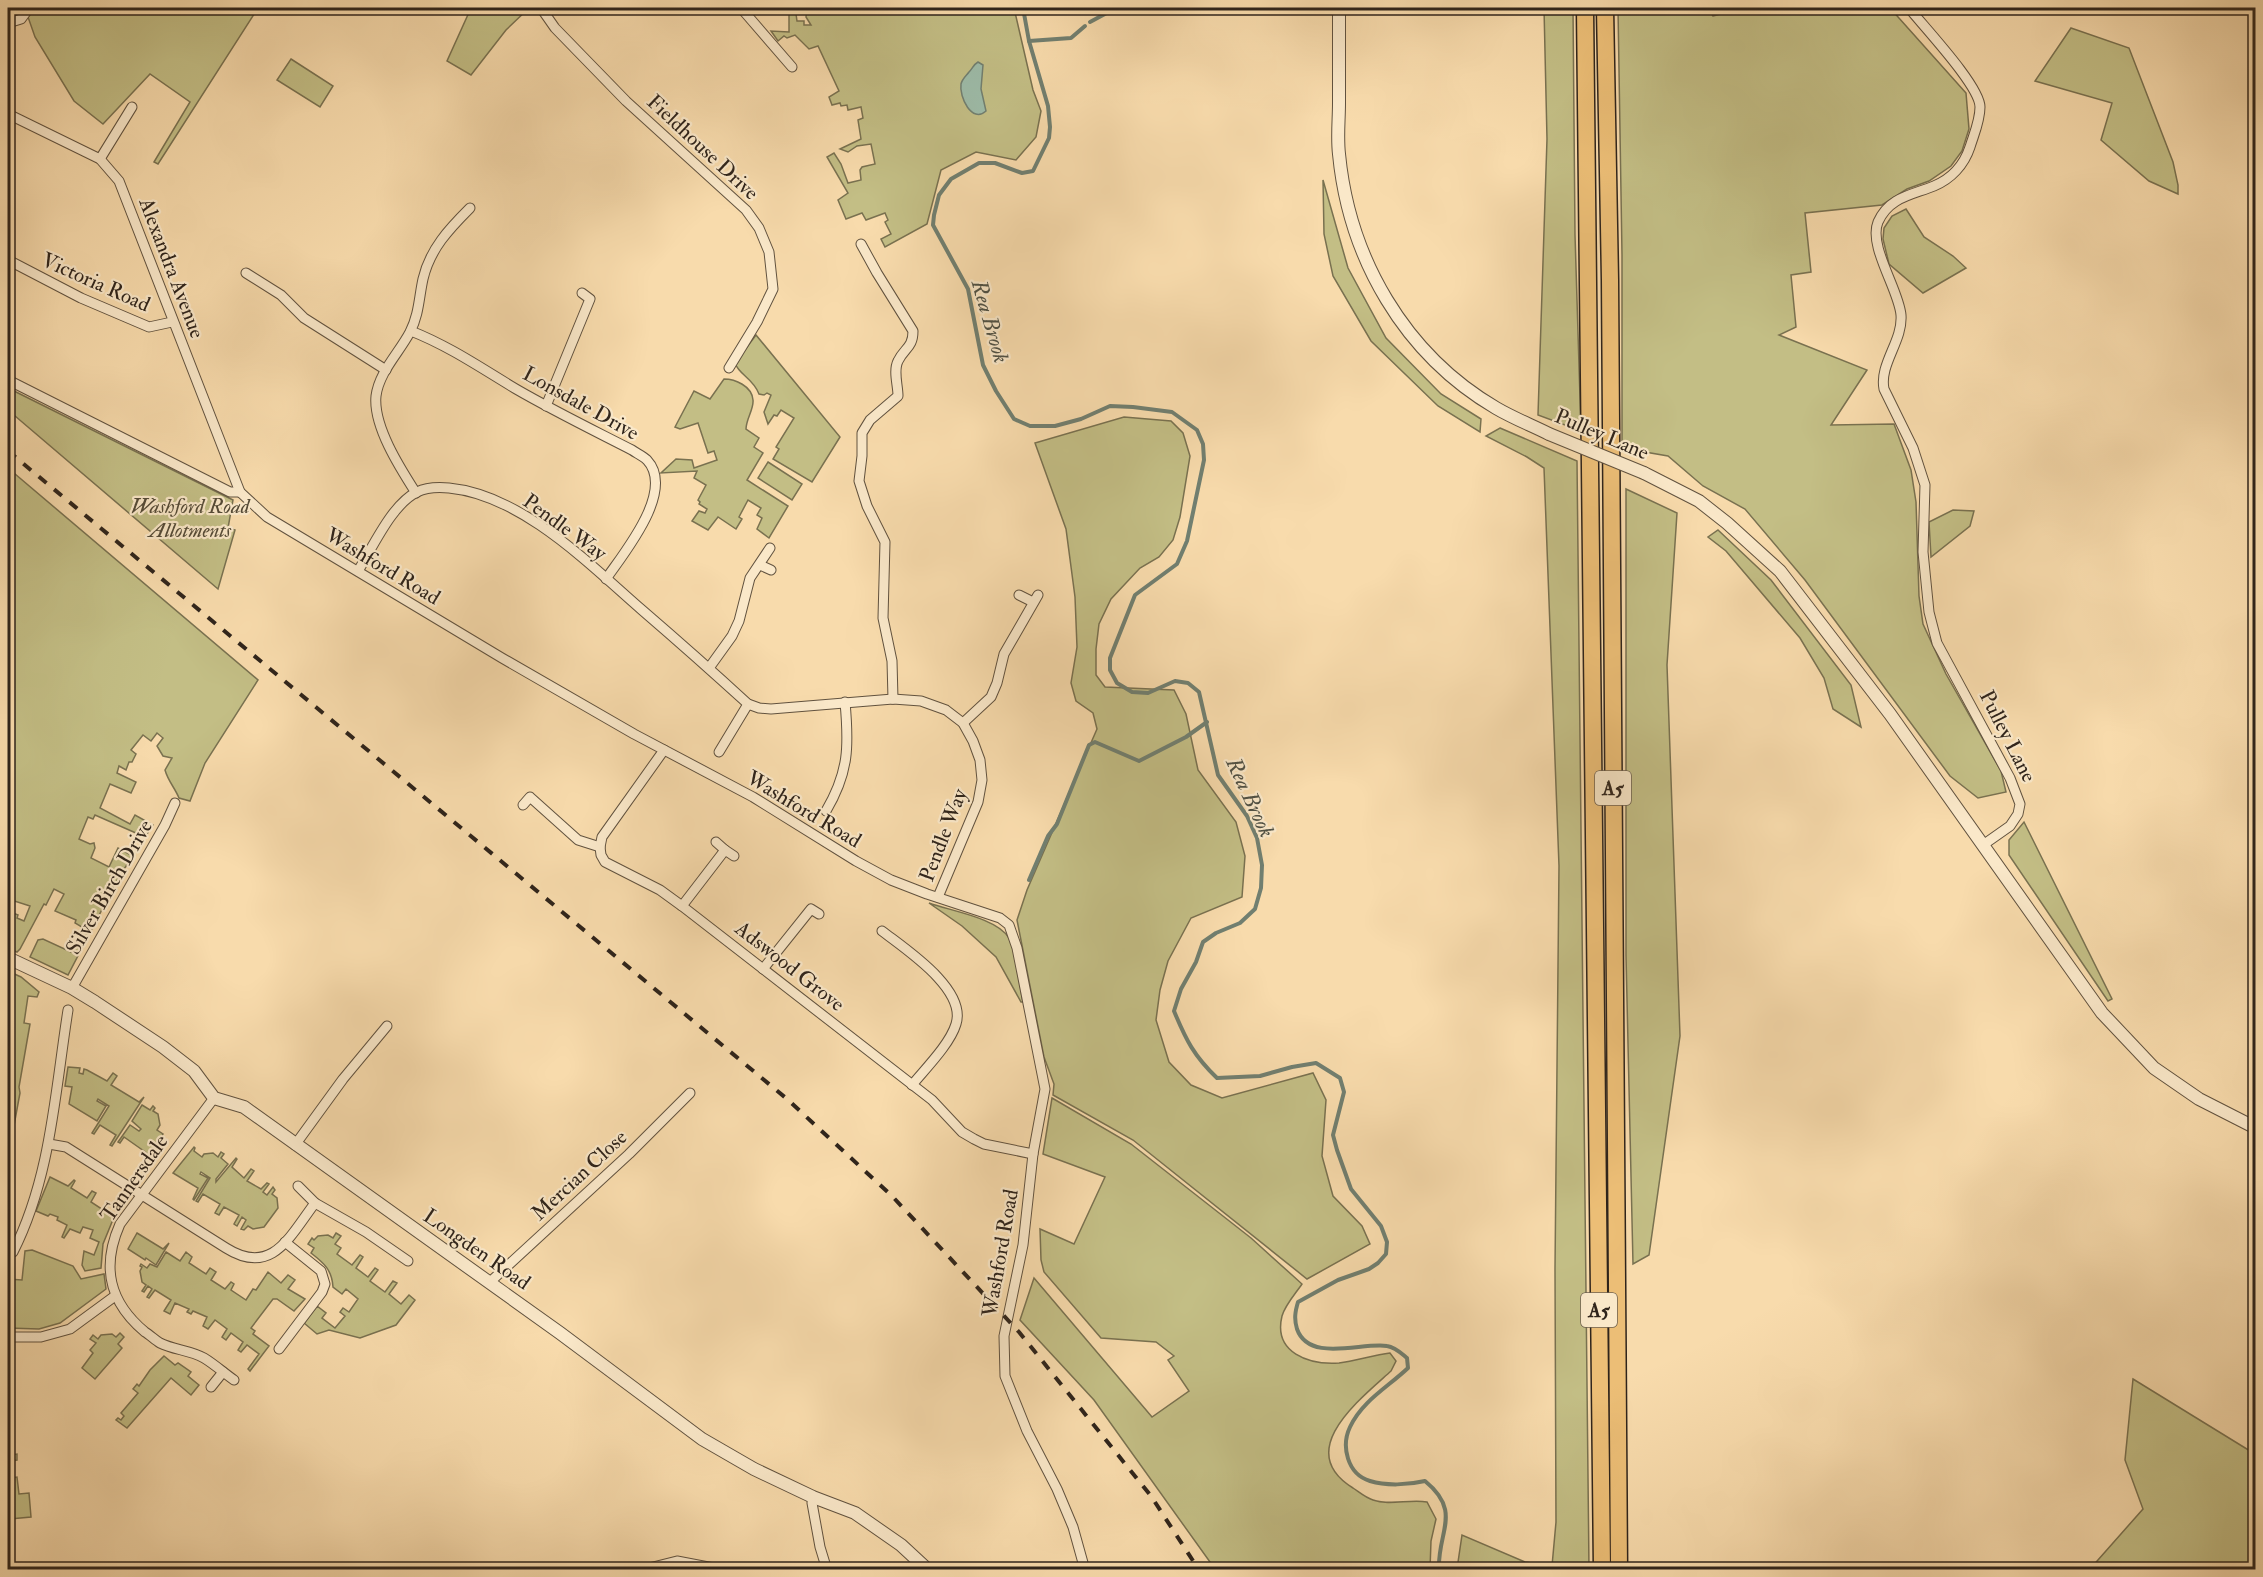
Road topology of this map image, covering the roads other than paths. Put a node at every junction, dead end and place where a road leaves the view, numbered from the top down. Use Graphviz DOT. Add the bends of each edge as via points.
graph roads {
  1 [pos="29,8"];
  2 [pos="541,8"];
  3 [pos="741,8"];
  4 [pos="1339,8"];
  5 [pos="1585,8"];
  6 [pos="1605,8"];
  7 [pos="1909,8"];
  8 [pos="8,23"];
  9 [pos="792,67"];
  10 [pos="132,107"];
  11 [pos="8,114"];
  12 [pos="100,159"];
  13 [pos="470,208"];
  14 [pos="861,244"];
  15 [pos="8,260"];
  16 [pos="253,273"];
  17 [pos="601,303"];
  18 [pos="172,322"];
  19 [pos="411,332"];
  20 [pos="729,369"];
  21 [pos="386,370"];
  22 [pos="8,380"];
  23 [pos="546,406"];
  24 [pos="240,492"];
  25 [pos="416,493"];
  26 [pos="770,548"];
  27 [pos="760,565"];
  28 [pos="771,570"];
  29 [pos="358,571"];
  30 [pos="606,579"];
  31 [pos="1018,595"];
  32 [pos="709,668"];
  33 [pos="893,699"];
  34 [pos="845,702"];
  35 [pos="748,704"];
  36 [pos="963,723"];
  37 [pos="726,740"];
  38 [pos="736,746"];
  39 [pos="664,750"];
  40 [pos="719,752"];
  41 [pos="529,797"];
  42 [pos="175,802"];
  43 [pos="825,811"];
  44 [pos="716,842"];
  45 [pos="1983,845"];
  46 [pos="600,847"];
  47 [pos="725,850"];
  48 [pos="734,856"];
  49 [pos="938,897"];
  50 [pos="803,900"];
  51 [pos="682,906"];
  52 [pos="882,931"];
  53 [pos="8,958"];
  54 [pos="763,969"];
  55 [pos="72,988"];
  56 [pos="68,1010"];
  57 [pos="387,1026"];
  58 [pos="912,1085"];
  59 [pos="690,1093"];
  60 [pos="214,1098"];
  61 [pos="2256,1128"];
  62 [pos="49,1144"];
  63 [pos="295,1144"];
  64 [pos="1034,1154"];
  65 [pos="298,1186"];
  66 [pos="141,1195"];
  67 [pos="315,1203"];
  68 [pos="285,1242"];
  69 [pos="13,1252"];
  70 [pos="408,1261"];
  71 [pos="490,1282"];
  72 [pos="115,1296"];
  73 [pos="8,1336"];
  74 [pos="279,1348"];
  75 [pos="223,1372"];
  76 [pos="234,1380"];
  77 [pos="211,1388"];
  78 [pos="813,1497"];
  79 [pos="640,1569"];
  80 [pos="724,1569"];
  81 [pos="826,1569"];
  82 [pos="928,1569"];
  83 [pos="1085,1569"];
  84 [pos="1602,1569"];
  85 [pos="1619,1569"];
  1 -- 8 [label="street" via="21,19"];
  2 -- 20 [label="street, Fieldhouse Drive" via="555,28 626,101 746,210 759,228 770,252 773,289"];
  3 -- 9 [label="street"];
  4 -- 45 [label="street, Pulley Lane, bridge" via="1339,153 1349,211 1373,279 1407,330 1435,360 1495,408 1644,473 1699,501 1727,523 1780,571 1890,714"];
  5 -- 84 [label="highway, A5"];
  6 -- 85 [label="highway, A5"];
  7 -- 45 [label="street, Pulley Lane" via="1974,88 1980,106 1961,166 1936,185 1895,200 1878,223 1877,235 1901,314 1882,379 1925,485 1923,552 1929,612 1937,643 2010,778 2020,804 2010,826"];
  10 -- 12 [label="street"];
  11 -- 12 [label="street, Alexandra Avenue"];
  12 -- 18 [label="street, Alexandra Avenue" via="119,181"];
  13 -- 19 [label="street" via="458,228 441,238 431,256"];
  14 -- 33 [label="street" via="913,331 913,341 898,360 898,396 870,420 862,433 859,481 885,542 883,618 892,661"];
  15 -- 18 [label="street, Victoria Road" via="149,327"];
  16 -- 21 [label="street" via="304,318"];
  17 -- 23 [label="street" via="586,296"];
  18 -- 24 [label="street, Alexandra Avenue"];
  19 -- 21 [label="street"];
  19 -- 23 [label="street, Lonsdale Drive" via="476,363"];
  21 -- 25 [label="street" via="376,397 377,412 396,460"];
  22 -- 24 [label="street, Washford Road" via="230,492"];
  23 -- 30 [label="street, Lonsdale Drive" via="632,450 647,460 652,470 654,499 633,540"];
  24 -- 29 [label="street, Washford Road" via="267,517"];
  25 -- 29 [label="street" via="401,504"];
  25 -- 30 [label="street, Pendle Way" via="439,487 470,490 501,504 557,538"];
  26 -- 27 [label="street"];
  27 -- 28 [label="street"];
  27 -- 32 [label="street" via="750,579 732,636"];
  29 -- 39 [label="street, Washford Road"];
  30 -- 32 [label="street, Pendle Way"];
  31 -- 36 [label="street" via="1036,599 1004,654 991,697"];
  32 -- 35 [label="street, Pendle Way"];
  33 -- 34 [label="street"];
  33 -- 36 [label="street" via="921,700"];
  34 -- 35 [label="street" via="771,709"];
  34 -- 43 [label="street" via="847,761 841,795"];
  35 -- 37 [label="street"];
  36 -- 49 [label="street, Pendle Way" via="980,760 982,780 978,801"];
  37 -- 38 [label="street"];
  37 -- 40 [label="street"];
  39 -- 46 [label="street" via="602,837"];
  39 -- 49 [label="street, Washford Road" via="753,797 891,880"];
  41 -- 46 [label="street, Adswood Grove" via="578,840"];
  42 -- 55 [label="street, Silver Birch Drive"];
  44 -- 47 [label="street"];
  45 -- 61 [label="street, Pulley Lane" via="2103,1013 2153,1067 2199,1099"];
  46 -- 51 [label="street, Adswood Grove" via="605,862"];
  47 -- 48 [label="street"];
  47 -- 51 [label="street"];
  49 -- 64 [label="street, Washford Road" via="1000,918 1013,935 1045,1089"];
  50 -- 54 [label="street" via="815,911"];
  51 -- 54 [label="street, Adswood Grove"];
  52 -- 58 [label="street" via="893,934 930,968 957,1011 958,1018 949,1037"];
  53 -- 55 [label="street"];
  54 -- 58 [label="street, Adswood Grove"];
  55 -- 60 [label="street" via="194,1071"];
  56 -- 62 [label="street"];
  57 -- 63 [label="street"];
  58 -- 64 [label="street, Adswood Grove" via="962,1132 984,1144"];
  59 -- 71 [label="street, Mercian Close"];
  60 -- 63 [label="street, Longden Road" via="244,1107"];
  60 -- 66 [label="street, Tannersdale"];
  62 -- 66 [label="street" via="66,1147"];
  62 -- 69 [label="street" via="41,1180"];
  63 -- 71 [label="street, Longden Road"];
  64 -- 83 [label="street, Washford Road" via="1023,1245 1004,1336 1005,1376 1026,1431 1073,1527"];
  65 -- 67 [label="street"];
  66 -- 68 [label="street" via="245,1258 273,1254"];
  66 -- 72 [label="street, Tannersdale" via="113,1239 110,1259"];
  67 -- 68 [label="street"];
  67 -- 70 [label="street"];
  68 -- 74 [label="street" via="321,1271 325,1284"];
  71 -- 78 [label="street, Longden Road" via="702,1439"];
  72 -- 73 [label="street" via="70,1329 41,1337"];
  72 -- 75 [label="street, Tannersdale" via="134,1323 159,1343 192,1352"];
  75 -- 76 [label="street, Tannersdale"];
  75 -- 77 [label="street"];
  78 -- 81 [label="street"];
  78 -- 82 [label="street, Longden Road" via="855,1513"];
  79 -- 80 [label="street" via="677,1561"];
}
